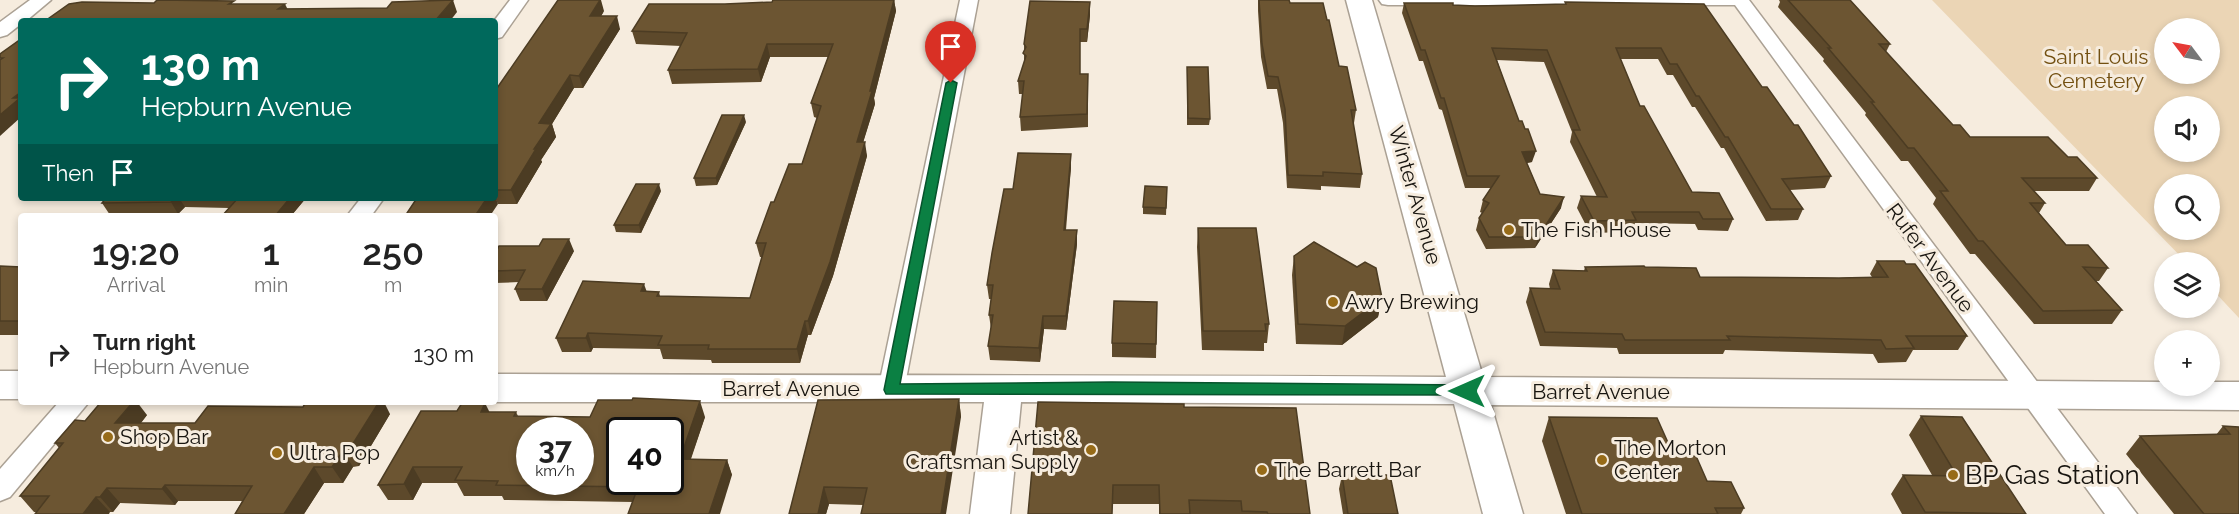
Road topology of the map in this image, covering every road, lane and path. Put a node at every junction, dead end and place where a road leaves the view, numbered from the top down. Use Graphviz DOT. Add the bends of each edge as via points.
graph roads {
  1 [pos="42,0"];
  2 [pos="519,0"];
  3 [pos="969,0"];
  4 [pos="1359,0"];
  5 [pos="1388,0"];
  6 [pos="1740,0"];
  7 [pos="498,29"];
  8 [pos="0,31"];
  9 [pos="371,201"];
  10 [pos="361,213"];
  11 [pos="0,385"];
  12 [pos="18,385"];
  13 [pos="498,388"];
  14 [pos="1004,389"];
  15 [pos="891,390"];
  16 [pos="1467,391"];
  17 [pos="2031,394"];
  18 [pos="2239,396"];
  19 [pos="72,405"];
  20 [pos="0,489"];
  21 [pos="990,514"];
  22 [pos="1503,514"];
  23 [pos="2122,514"];
  1 -- 8 [label="street"];
  2 -- 7 [label="street"];
  3 -- 15 [label="street"];
  4 -- 16 [label="street, Winter Avenue"];
  5 -- 6 [label="street"];
  6 -- 17 [label="street, Rufer Avenue"];
  9 -- 10 [label="street"];
  11 -- 12 [label="street"];
  13 -- 15 [label="street, Barret Avenue"];
  14 -- 15 [label="street, Barret Avenue"];
  14 -- 16 [label="street, Barret Avenue"];
  14 -- 21 [label="street"];
  16 -- 17 [label="street, Barret Avenue"];
  16 -- 22 [label="street, Winter Avenue"];
  17 -- 18 [label="street, Barret Avenue"];
  17 -- 23 [label="street, Rufer Avenue"];
  19 -- 20 [label="street"];
}
